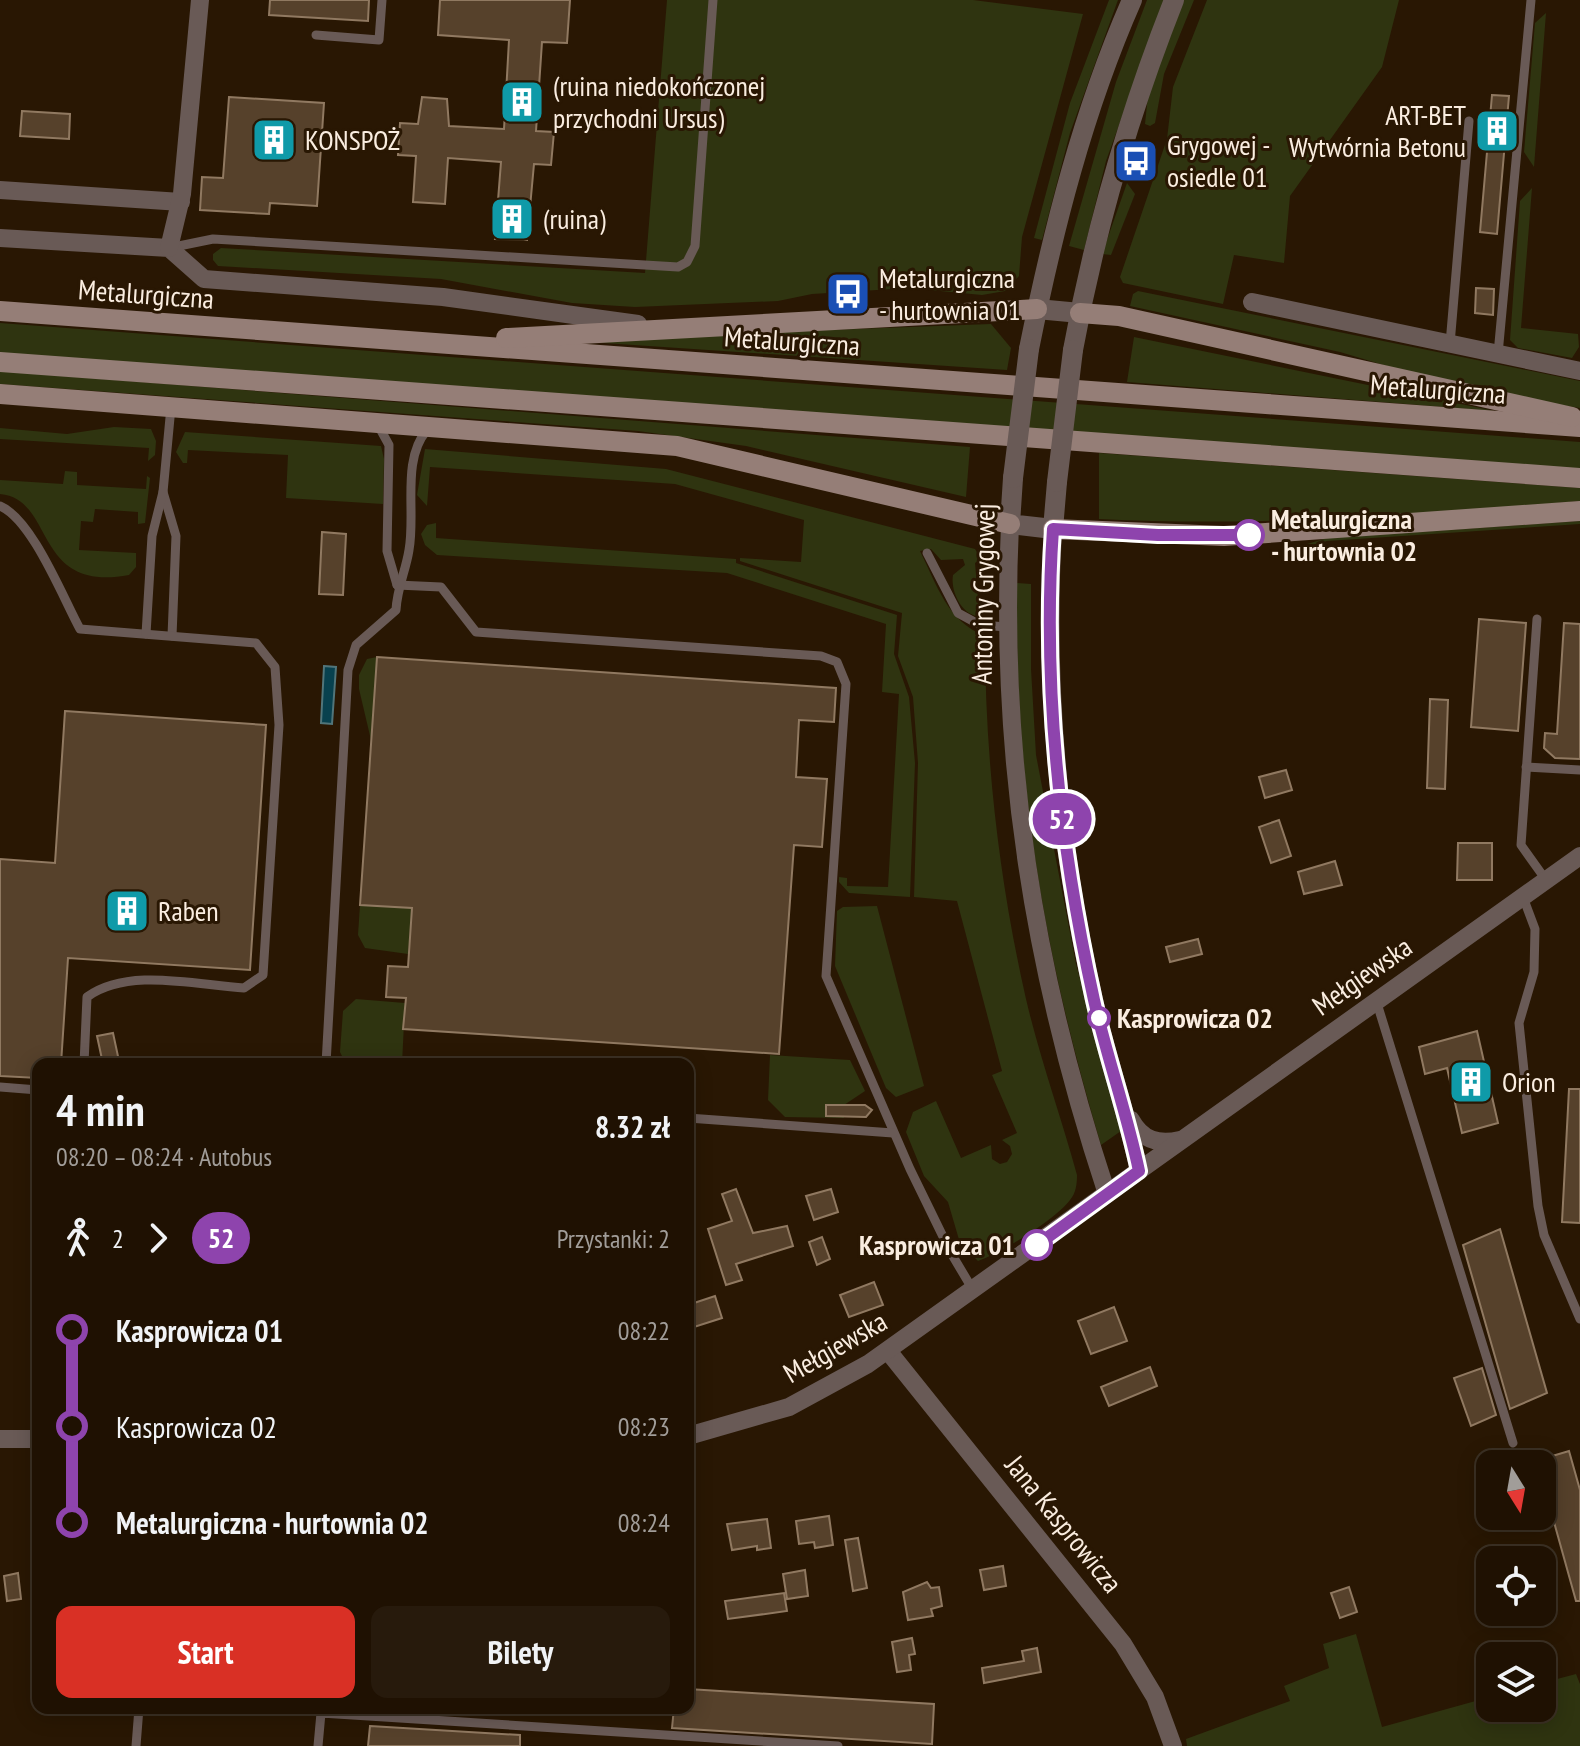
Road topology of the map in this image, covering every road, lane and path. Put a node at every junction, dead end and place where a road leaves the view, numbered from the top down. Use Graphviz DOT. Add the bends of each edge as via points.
graph roads {
  1 [pos="382,0"];
  2 [pos="713,0"];
  3 [pos="1132,0"];
  4 [pos="1174,0"];
  5 [pos="1531,0"];
  6 [pos="203,1"];
  7 [pos="316,35"];
  8 [pos="1469,121"];
  9 [pos="0,190"];
  10 [pos="181,202"];
  11 [pos="0,238"];
  12 [pos="169,248"];
  13 [pos="1252,302"];
  14 [pos="1037,309"];
  15 [pos="0,311"];
  16 [pos="1080,313"];
  17 [pos="685,328"];
  18 [pos="442,343"];
  19 [pos="1450,344"];
  20 [pos="1498,354"];
  21 [pos="0,362"];
  22 [pos="1580,371"];
  23 [pos="0,394"];
  24 [pos="171,407"];
  25 [pos="1580,419"];
  26 [pos="377,422"];
  27 [pos="430,427"];
  28 [pos="1580,427"];
  29 [pos="1580,478"];
  30 [pos="163,492"];
  31 [pos="0,506"];
  32 [pos="1580,511"];
  33 [pos="1010,524"];
  34 [pos="1053,529"];
  35 [pos="927,553"];
  36 [pos="397,585"];
  37 [pos="1537,619"];
  38 [pos="1007,627"];
  39 [pos="146,634"];
  40 [pos="172,636"];
  41 [pos="1526,767"];
  42 [pos="1580,770"];
  43 [pos="1580,856"];
  44 [pos="1546,880"];
  45 [pos="1523,897"];
  46 [pos="1376,1000"];
  47 [pos="84,1058"];
  48 [pos="326,1058"];
  49 [pos="0,1087"];
  50 [pos="32,1090"];
  51 [pos="1124,1109"];
  52 [pos="694,1118"];
  53 [pos="893,1133"];
  54 [pos="1186,1138"];
  55 [pos="1139,1171"];
  56 [pos="1107,1194"];
  57 [pos="973,1290"];
  58 [pos="1580,1319"];
  59 [pos="888,1351"];
  60 [pos="694,1434"];
  61 [pos="0,1439"];
  62 [pos="32,1439"];
  63 [pos="1513,1443"];
  64 [pos="139,1714"];
  65 [pos="322,1714"];
  66 [pos="366,1714"];
  67 [pos="136,1746"];
  68 [pos="318,1746"];
  69 [pos="838,1746"];
  70 [pos="1173,1746"];
  1 -- 7 [label="lane" via="379,40"];
  2 -- 12 [label="lane" via="695,246 678,267 213,239"];
  3 -- 14 [label="street, Antoniny Grygowej" via="1078,148"];
  4 -- 16 [label="street" via="1124,138"];
  5 -- 20 [label="lane"];
  6 -- 10 [label="street"];
  8 -- 19 [label="lane"];
  9 -- 10 [label="street"];
  10 -- 12 [label="street"];
  11 -- 12 [label="street, Metalurgiczna"];
  12 -- 17 [label="street, Metalurgiczna" via="204,279 443,297"];
  13 -- 19 [label="street, Metalurgiczna"];
  14 -- 16 [label="street"];
  14 -- 17 [label="main road"];
  14 -- 33 [label="street, Antoniny Grygowej, bridge"];
  15 -- 18 [label="main road, Metalurgiczna"];
  16 -- 25 [label="main road" via="1119,316"];
  16 -- 34 [label="street, bridge"];
  17 -- 18 [label="main road"];
  18 -- 28 [label="main road, Metalurgiczna"];
  19 -- 20 [label="street, Metalurgiczna"];
  20 -- 22 [label="street, Metalurgiczna"];
  21 -- 29 [label="main road"];
  23 -- 24 [label="main road"];
  24 -- 26 [label="main road"];
  24 -- 30 [label="lane"];
  26 -- 27 [label="main road"];
  26 -- 36 [label="lane" via="389,445 387,551"];
  27 -- 33 [label="main road" via="677,446"];
  27 -- 36 [label="lane" via="415,447 409,550"];
  30 -- 39 [label="lane" via="152,536"];
  30 -- 40 [label="lane" via="176,536"];
  31 -- 39 [label="lane" via="15,515 32,540 80,629"];
  32 -- 34 [label="main road" via="1224,536"];
  33 -- 34 [label="street"];
  33 -- 38 [label="street, Antoniny Grygowej"];
  34 -- 51 [label="street" via="1051,663 1063,827 1092,987"];
  35 -- 38 [label="lane" via="958,613 980,625"];
  36 -- 48 [label="lane" via="396,610 356,645 348,670"];
  36 -- 53 [label="lane" via="441,587 476,632 821,656 837,662 846,684 826,976"];
  37 -- 41 [label="lane"];
  38 -- 56 [label="street, Antoniny Grygowej" via="1014,771 1031,906 1059,1036"];
  39 -- 40 [label="lane"];
  40 -- 47 [label="lane" via="256,643 275,667 279,725 263,975 244,988 213,990 133,981 105,984 87,997"];
  41 -- 42 [label="lane"];
  41 -- 44 [label="lane" via="1521,845"];
  43 -- 44 [label="street, Mełgiewska"];
  44 -- 45 [label="street, Mełgiewska"];
  45 -- 46 [label="street, Mełgiewska"];
  45 -- 58 [label="lane" via="1535,929 1534,972 1519,1023 1538,1206 1544,1235"];
  46 -- 54 [label="street, Mełgiewska"];
  46 -- 63 [label="lane"];
  49 -- 50 [label="lane"];
  51 -- 54 [label="street" via="1144,1137 1162,1142"];
  51 -- 55 [label="street"];
  52 -- 53 [label="lane"];
  53 -- 57 [label="lane"];
  54 -- 55 [label="street, Mełgiewska"];
  55 -- 56 [label="street, Mełgiewska"];
  56 -- 57 [label="street, Mełgiewska"];
  57 -- 59 [label="street, Mełgiewska"];
  59 -- 60 [label="street, Mełgiewska" via="789,1407"];
  59 -- 70 [label="street, Jana Kasprowicza" via="1115,1633 1155,1697"];
  61 -- 62 [label="street"];
  64 -- 67 [label="lane"];
  65 -- 68 [label="lane"];
  66 -- 69 [label="lane"];
}
